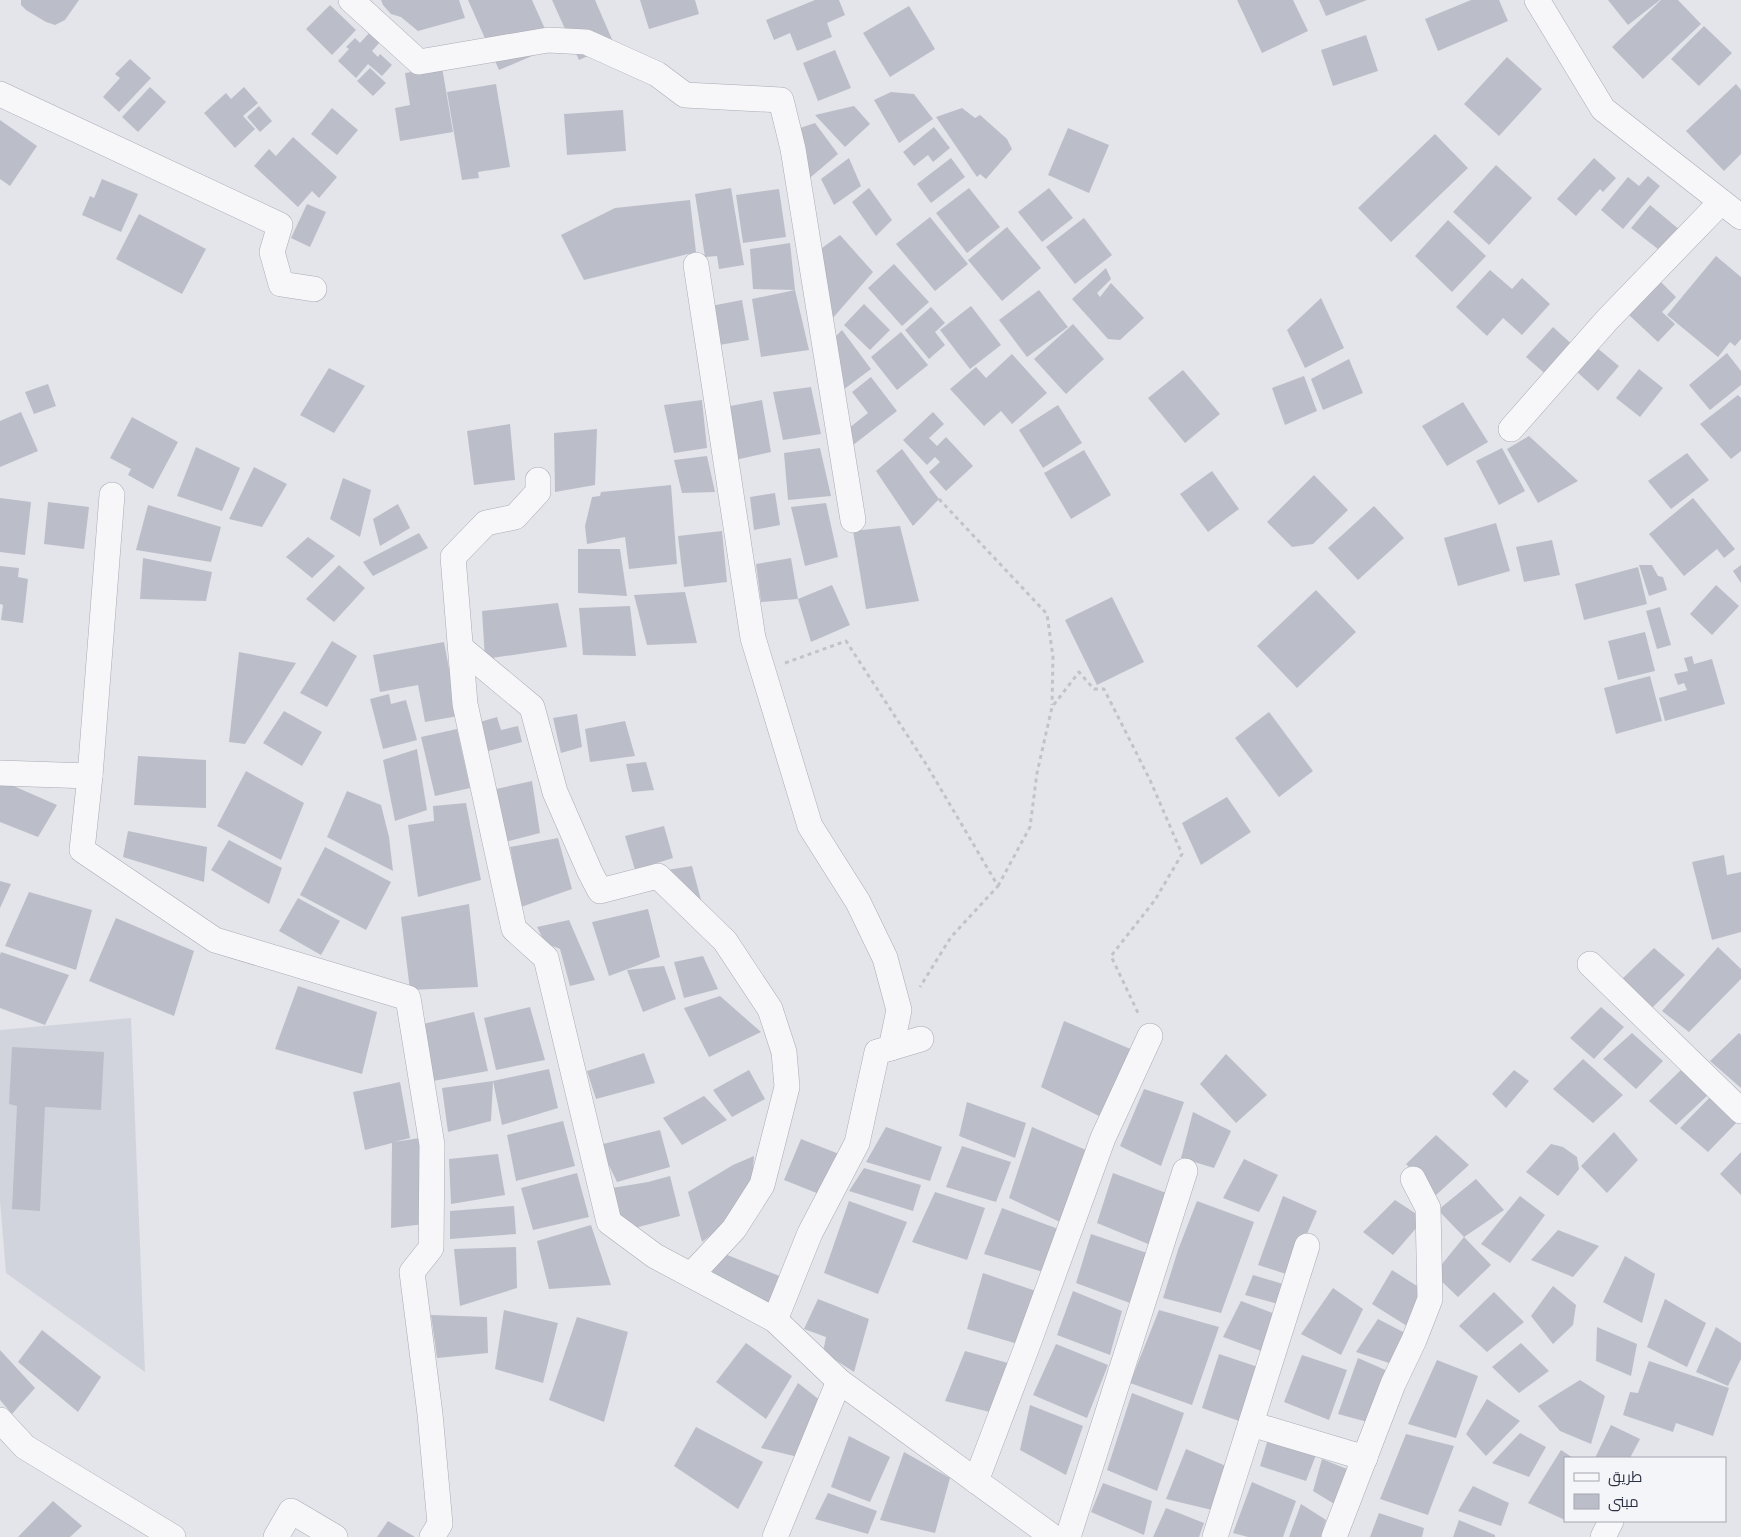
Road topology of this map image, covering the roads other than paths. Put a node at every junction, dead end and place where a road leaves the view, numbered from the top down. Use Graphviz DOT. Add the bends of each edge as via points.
graph roads {
  1 [pos="351,0"];
  2 [pos="1537,0"];
  3 [pos="0,94"];
  4 [pos="1721,202"];
  5 [pos="1741,217"];
  6 [pos="696,265"];
  7 [pos="314,289"];
  8 [pos="1512,429"];
  9 [pos="538,480"];
  10 [pos="112,495"];
  11 [pos="853,520"];
  12 [pos="460,648"];
  13 [pos="0,772"];
  14 [pos="90,776"];
  15 [pos="1590,964"];
  16 [pos="1150,1036"];
  17 [pos="921,1039"];
  18 [pos="891,1048"];
  19 [pos="1741,1111"];
  20 [pos="1185,1171"];
  21 [pos="1413,1179"];
  22 [pos="1308,1246"];
  23 [pos="691,1275"];
  24 [pos="775,1320"];
  25 [pos="839,1381"];
  26 [pos="0,1420"];
  27 [pos="1251,1424"];
  28 [pos="1364,1458"];
  29 [pos="976,1481"];
  30 [pos="1610,1522"];
  31 [pos="173,1537"];
  32 [pos="276,1537"];
  33 [pos="335,1537"];
  34 [pos="432,1537"];
  35 [pos="775,1537"];
  36 [pos="1053,1537"];
  37 [pos="1068,1537"];
  38 [pos="1215,1537"];
  39 [pos="1334,1537"];
  40 [pos="1603,1537"];
  1 -- 11 [label="street" via="418,62 548,40 586,42 657,74 685,95 781,100 793,150"];
  2 -- 4 [label="street" via="1603,109"];
  3 -- 7 [label="street" via="280,225 272,252 281,284"];
  4 -- 5 [label="street"];
  4 -- 8 [label="street" via="1607,320"];
  6 -- 18 [label="street" via="753,638 810,826 858,902 885,958 899,1010"];
  9 -- 12 [label="street" via="538,492 515,517 486,523 453,557"];
  10 -- 14 [label="street"];
  12 -- 23 [label="street" via="465,704 514,929 546,958 610,1222 655,1256"];
  12 -- 23 [label="street" via="532,707 555,792 600,891 658,876 725,941 770,1009 784,1052 786,1087 762,1185 734,1228"];
  13 -- 14 [label="street"];
  14 -- 34 [label="street" via="82,850 215,940 408,998 432,1145 431,1248 412,1272 440,1524"];
  15 -- 19 [label="street"];
  16 -- 29 [label="street" via="1103,1138"];
  17 -- 18 [label="street"];
  18 -- 24 [label="street" via="877,1052 857,1143 810,1233"];
  20 -- 37 [label="street"];
  21 -- 28 [label="street" via="1428,1208 1430,1299"];
  22 -- 27 [label="street"];
  23 -- 24 [label="street"];
  24 -- 25 [label="street"];
  25 -- 29 [label="street"];
  25 -- 35 [label="street"];
  26 -- 31 [label="street" via="25,1448"];
  27 -- 28 [label="street"];
  27 -- 38 [label="street"];
  28 -- 39 [label="street"];
  29 -- 36 [label="street"];
  30 -- 40 [label="street"];
  32 -- 33 [label="street" via="291,1511"];
}
